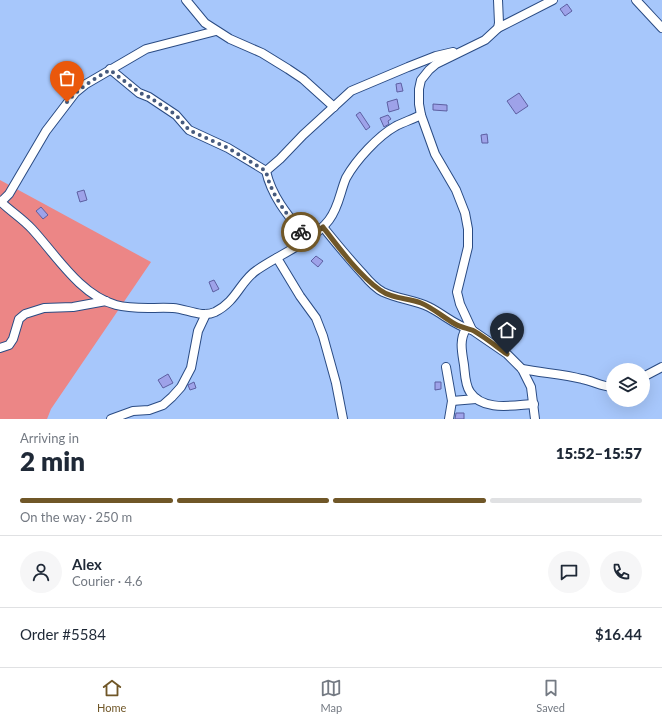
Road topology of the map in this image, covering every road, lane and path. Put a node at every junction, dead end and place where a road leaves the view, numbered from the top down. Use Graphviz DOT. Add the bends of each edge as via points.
graph roads {
  1 [pos="186,0"];
  2 [pos="498,0"];
  3 [pos="553,0"];
  4 [pos="636,0"];
  5 [pos="498,28"];
  6 [pos="662,28"];
  7 [pos="216,31"];
  8 [pos="469,48"];
  9 [pos="110,70"];
  10 [pos="334,107"];
  11 [pos="421,115"];
  12 [pos="266,171"];
  13 [pos="1,202"];
  14 [pos="323,227"];
  15 [pos="307,239"];
  16 [pos="277,258"];
  17 [pos="106,301"];
  18 [pos="206,314"];
  19 [pos="469,329"];
  20 [pos="0,348"];
  21 [pos="446,367"];
  22 [pos="662,367"];
  23 [pos="522,369"];
  24 [pos="650,373"];
  25 [pos="606,387"];
  26 [pos="476,399"];
  27 [pos="452,401"];
  28 [pos="534,404"];
  29 [pos="111,419"];
  30 [pos="342,419"];
  31 [pos="449,419"];
  32 [pos="536,419"];
  1 -- 7 [label="street" via="205,23"];
  2 -- 5 [label="street"];
  3 -- 5 [label="street"];
  4 -- 6 [label="street"];
  5 -- 8 [label="street" via="485,40"];
  7 -- 9 [label="street" via="146,49"];
  7 -- 10 [label="street" via="262,53 303,78"];
  8 -- 10 [label="street" via="436,56 351,91"];
  8 -- 11 [label="street" via="436,64 421,80"];
  9 -- 12 [label="street" via="140,93 176,115 189,130 228,148"];
  9 -- 13 [label="street" via="86,84 70,99 46,131 9,194"];
  10 -- 12 [label="street"];
  11 -- 14 [label="street" via="396,126 380,137 356,163 346,179 337,208"];
  11 -- 19 [label="street" via="435,154 456,190 465,213 468,247 458,292"];
  12 -- 15 [label="street" via="268,182 286,214"];
  13 -- 17 [label="street" via="22,219 79,282"];
  14 -- 15 [label="street"];
  14 -- 19 [label="street" via="368,280 381,291 420,303 453,323"];
  15 -- 16 [label="street"];
  16 -- 18 [label="street" via="256,270 230,302"];
  16 -- 30 [label="street" via="316,318 336,383"];
  17 -- 18 [label="street" via="125,307 180,308"];
  17 -- 20 [label="street" via="73,307 44,308 25,314 19,319 14,339 9,345"];
  18 -- 29 [label="street" via="198,331 191,368 181,387 172,397 163,405 149,410 132,411"];
  19 -- 23 [label="street" via="507,354"];
  19 -- 26 [label="street" via="462,335 461,345 467,385 469,392"];
  21 -- 27 [label="street"];
  22 -- 24 [label="street"];
  23 -- 25 [label="street" via="570,376"];
  23 -- 28 [label="street" via="531,387"];
  26 -- 27 [label="street"];
  26 -- 28 [label="street" via="485,405"];
  27 -- 31 [label="street"];
  28 -- 32 [label="street"];
}
